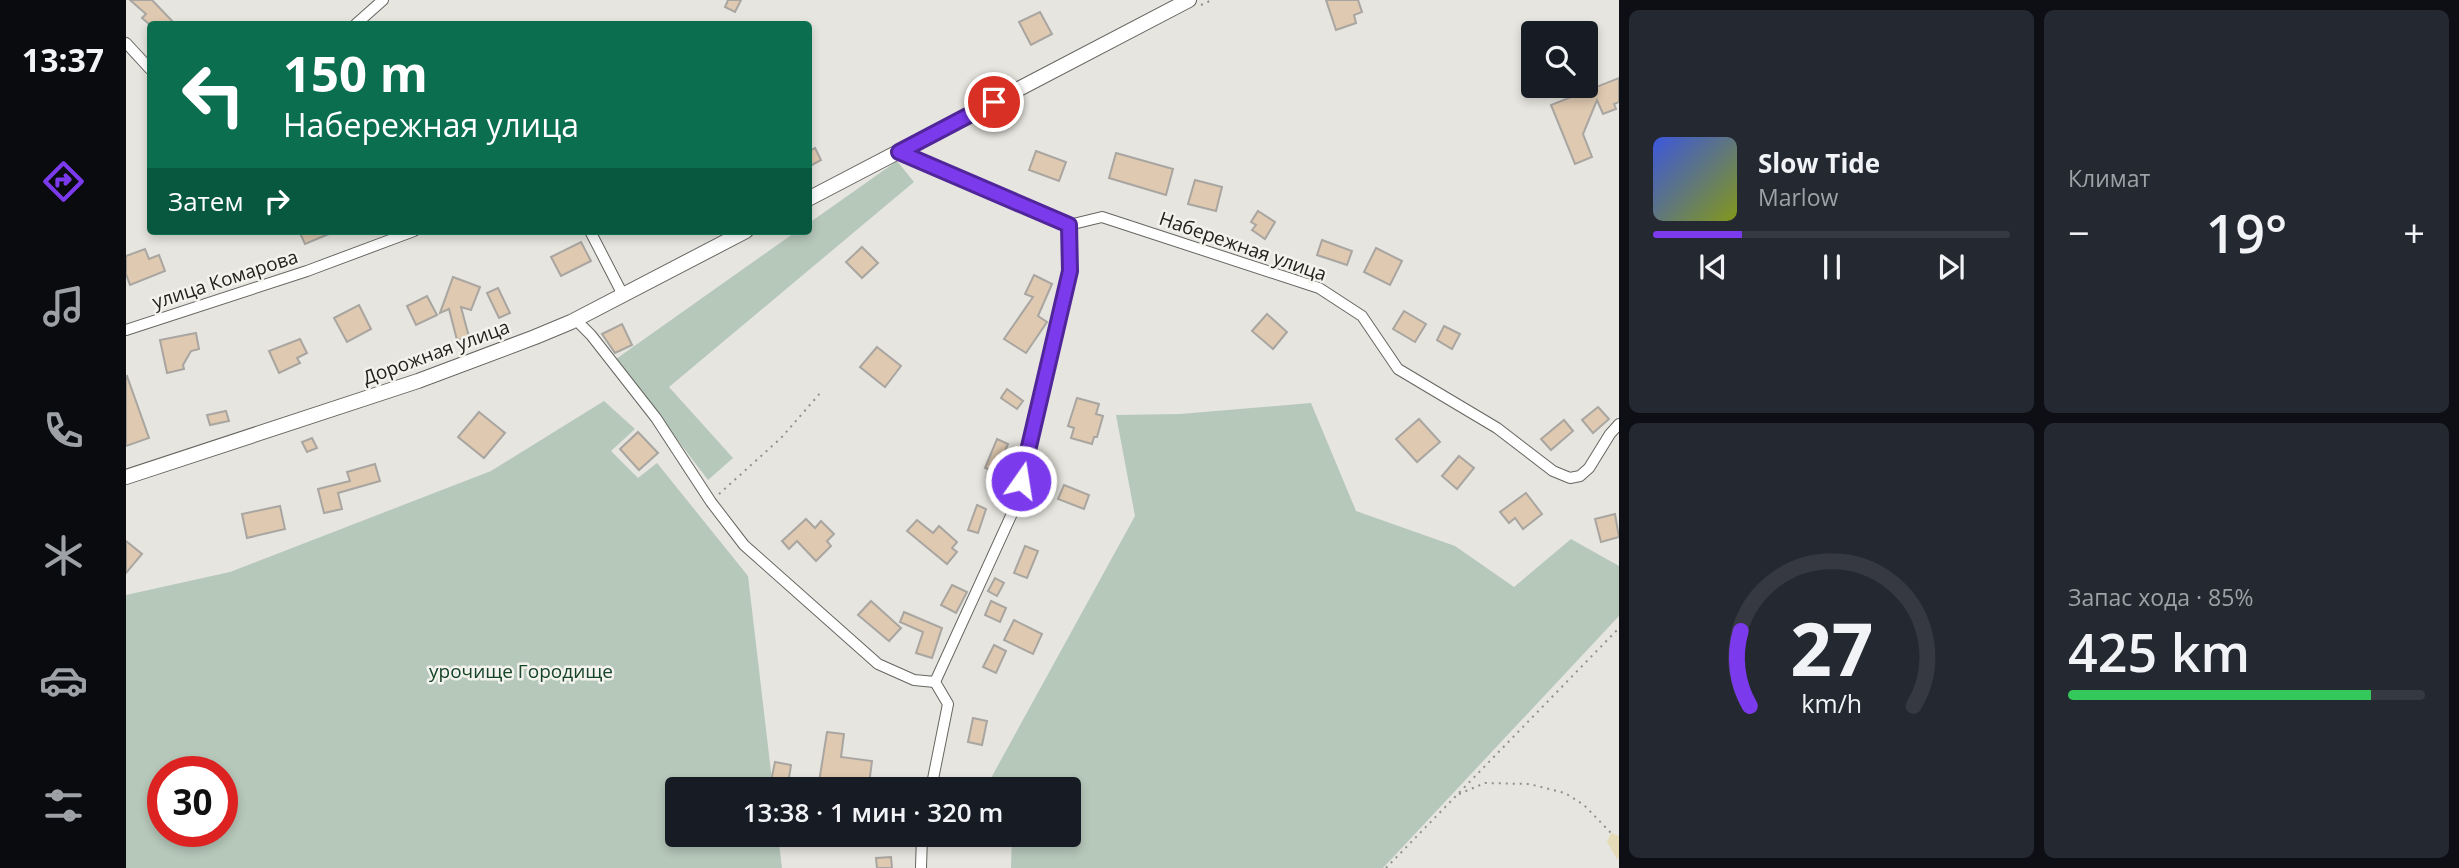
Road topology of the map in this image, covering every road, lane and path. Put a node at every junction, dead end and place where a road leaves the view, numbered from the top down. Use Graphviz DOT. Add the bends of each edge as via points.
graph roads {
  1 [pos="383,0"];
  2 [pos="1189,0"];
  3 [pos="359,21"];
  4 [pos="126,43"];
  5 [pos="147,66"];
  6 [pos="899,152"];
  7 [pos="812,197"];
  8 [pos="1069,225"];
  9 [pos="403,235"];
  10 [pos="592,235"];
  11 [pos="738,235"];
  12 [pos="623,295"];
  13 [pos="576,320"];
  14 [pos="126,330"];
  15 [pos="822,391"];
  16 [pos="1619,424"];
  17 [pos="126,477"];
  18 [pos="710,502"];
  19 [pos="1619,628"];
  20 [pos="935,682"];
  21 [pos="933,777"];
  22 [pos="1455,796"];
  23 [pos="1611,832"];
  24 [pos="922,847"];
  25 [pos="921,868"];
  26 [pos="1386,868"];
  1 -- 3 [label="street"];
  2 -- 6 [label="street"];
  4 -- 5 [label="street"];
  6 -- 7 [label="street"];
  6 -- 8 [label="street"];
  8 -- 16 [label="street, Набережная улица" via="1102,216 1319,288 1362,316 1398,369 1570,478 1589,468"];
  8 -- 20 [label="street" via="1070,271 1015,507"];
  9 -- 14 [label="street, улица Комарова"];
  10 -- 12 [label="street"];
  11 -- 12 [label="street, Дорожная улица"];
  12 -- 13 [label="street, Дорожная улица"];
  13 -- 17 [label="street, Дорожная улица" via="418,381"];
  13 -- 18 [label="street" via="656,418"];
  15 -- 18 [label="path" via="780,438"];
  18 -- 20 [label="street" via="744,545 878,664 914,680"];
  19 -- 22 [label="path"];
  20 -- 21 [label="street" via="948,704"];
  22 -- 23 [label="path" via="1485,783 1529,784 1565,793"];
  22 -- 26 [label="path"];
  24 -- 25 [label="street"];
}
